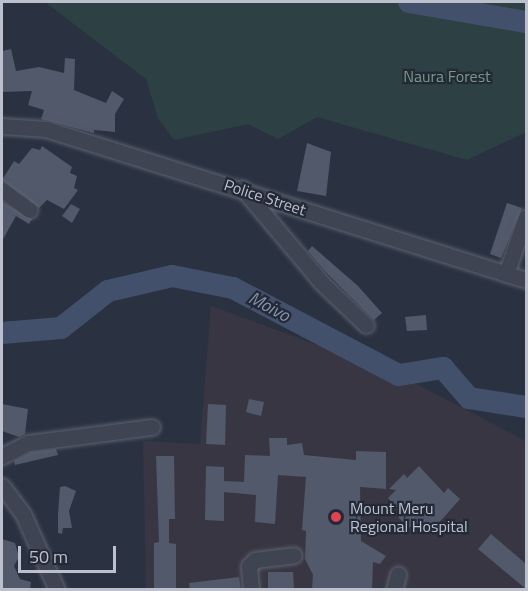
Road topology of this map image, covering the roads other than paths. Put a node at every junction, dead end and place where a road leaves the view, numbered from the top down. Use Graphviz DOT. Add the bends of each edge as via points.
graph roads {
  1 [pos="2,126"];
  2 [pos="242,188"];
  3 [pos="2,190"];
  4 [pos="30,210"];
  5 [pos="526,217"];
  6 [pos="506,274"];
  7 [pos="526,280"];
  8 [pos="366,325"];
  9 [pos="152,427"];
  10 [pos="2,456"];
  11 [pos="2,486"];
  12 [pos="294,555"];
  13 [pos="57,590"];
  14 [pos="250,590"];
  1 -- 2 [label="street, Police Street" via="46,129"];
  2 -- 6 [label="street, Police Street" via="355,228"];
  2 -- 8 [label="street" via="314,275"];
  3 -- 4 [label="street"];
  5 -- 6 [label="street"];
  6 -- 7 [label="street, Police Street"];
  9 -- 10 [label="street" via="28,444"];
  11 -- 13 [label="street" via="23,514"];
  12 -- 14 [label="street" via="255,560 249,566"];
}
